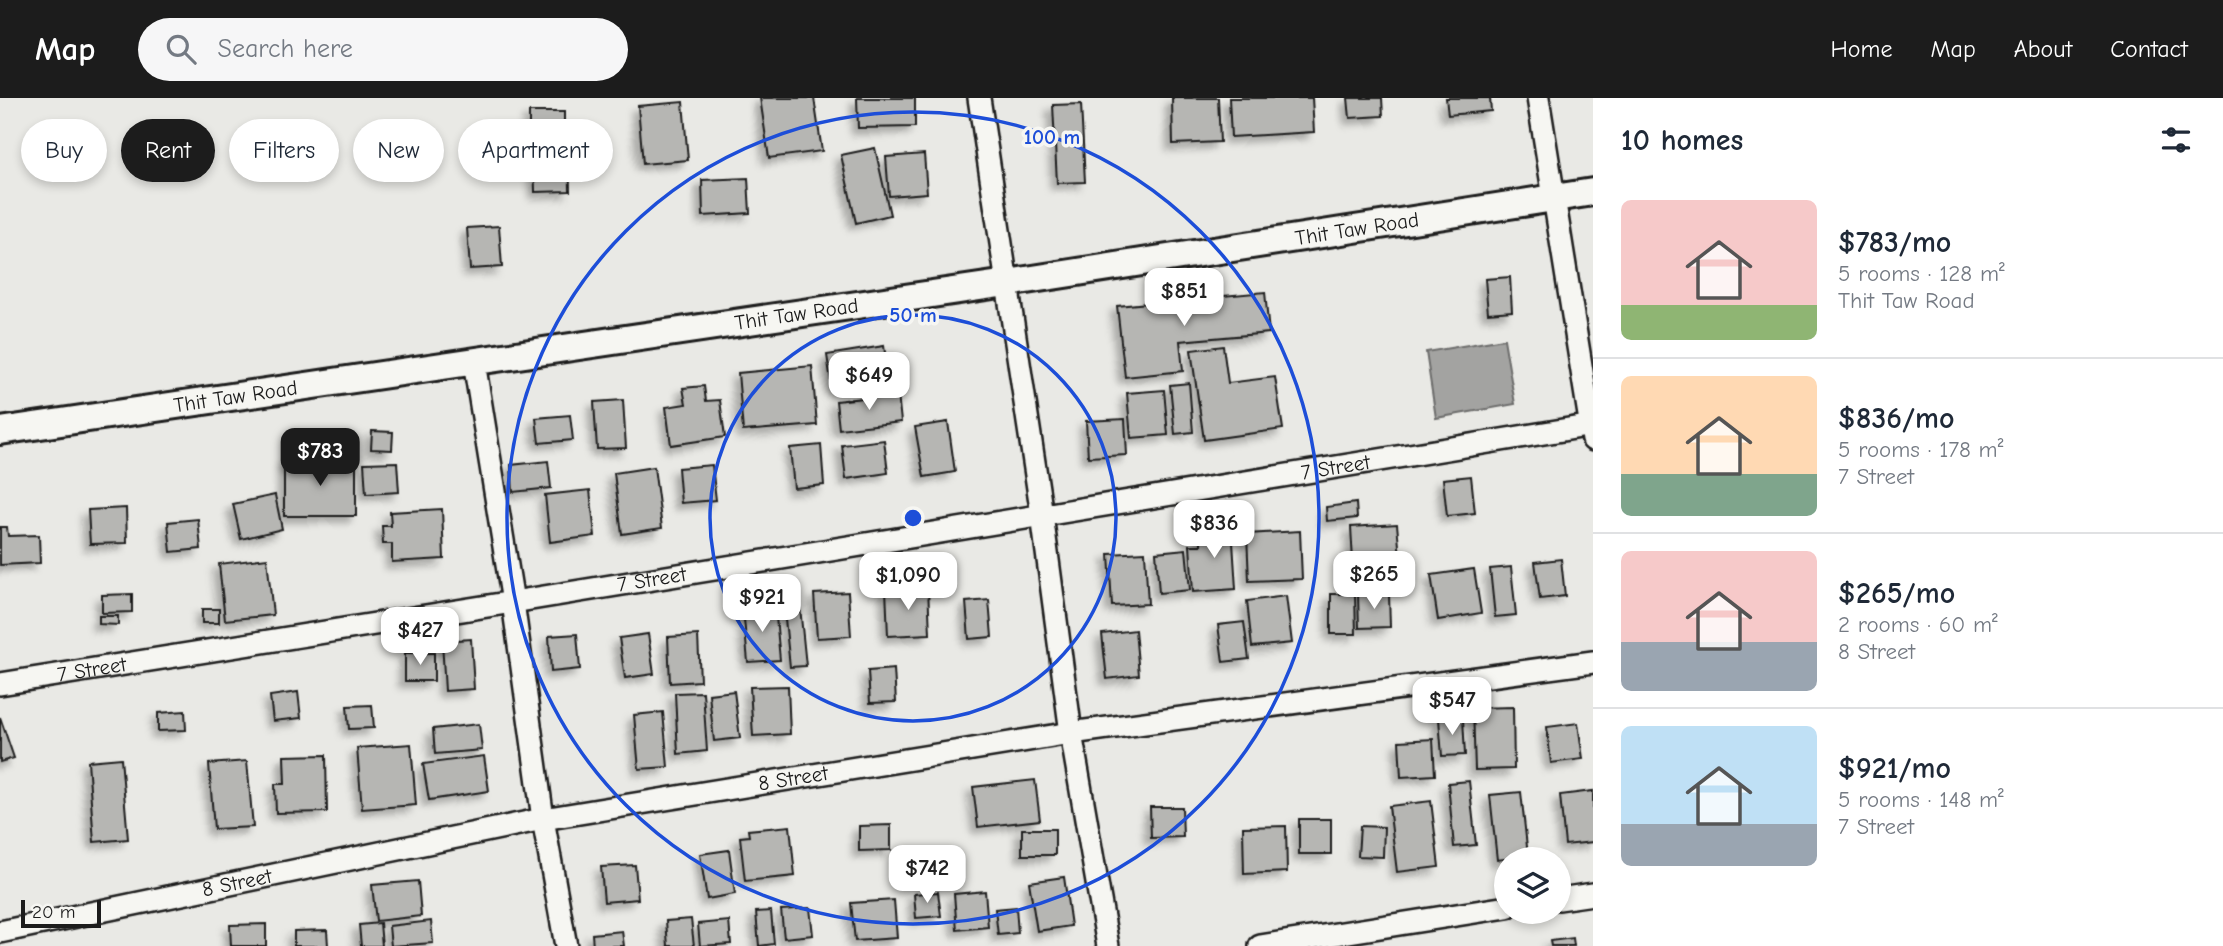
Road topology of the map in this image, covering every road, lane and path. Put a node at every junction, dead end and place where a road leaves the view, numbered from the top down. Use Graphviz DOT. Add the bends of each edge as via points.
graph roads {
  1 [pos="979,98"];
  2 [pos="1538,98"];
  3 [pos="1593,192"];
  4 [pos="1554,198"];
  5 [pos="1007,283"];
  6 [pos="474,362"];
  7 [pos="1592,430"];
  8 [pos="0,431"];
  9 [pos="1042,515"];
  10 [pos="513,602"];
  11 [pos="1593,662"];
  12 [pos="0,684"];
  13 [pos="1071,733"];
  14 [pos="543,819"];
  15 [pos="1593,894"];
  16 [pos="1571,897"];
  17 [pos="1494,910"];
  18 [pos="0,932"];
  19 [pos="566,946"];
  20 [pos="1108,946"];
  21 [pos="1260,946"];
  1 -- 5 [label="street"];
  2 -- 4 [label="street"];
  3 -- 4 [label="street, Thit Taw Road"];
  4 -- 5 [label="street, Thit Taw Road"];
  4 -- 7 [label="street"];
  5 -- 6 [label="street, Thit Taw Road"];
  5 -- 9 [label="street"];
  6 -- 8 [label="street, Thit Taw Road"];
  6 -- 10 [label="street"];
  7 -- 9 [label="street, 7 Street"];
  9 -- 10 [label="street, 7 Street"];
  9 -- 13 [label="street"];
  10 -- 12 [label="street, 7 Street"];
  10 -- 14 [label="street"];
  11 -- 13 [label="street, 8 Street"];
  13 -- 14 [label="street, 8 Street"];
  13 -- 20 [label="street"];
  14 -- 18 [label="street, 8 Street"];
  14 -- 19 [label="street"];
  15 -- 16 [label="street"];
  17 -- 21 [label="street"];
}
